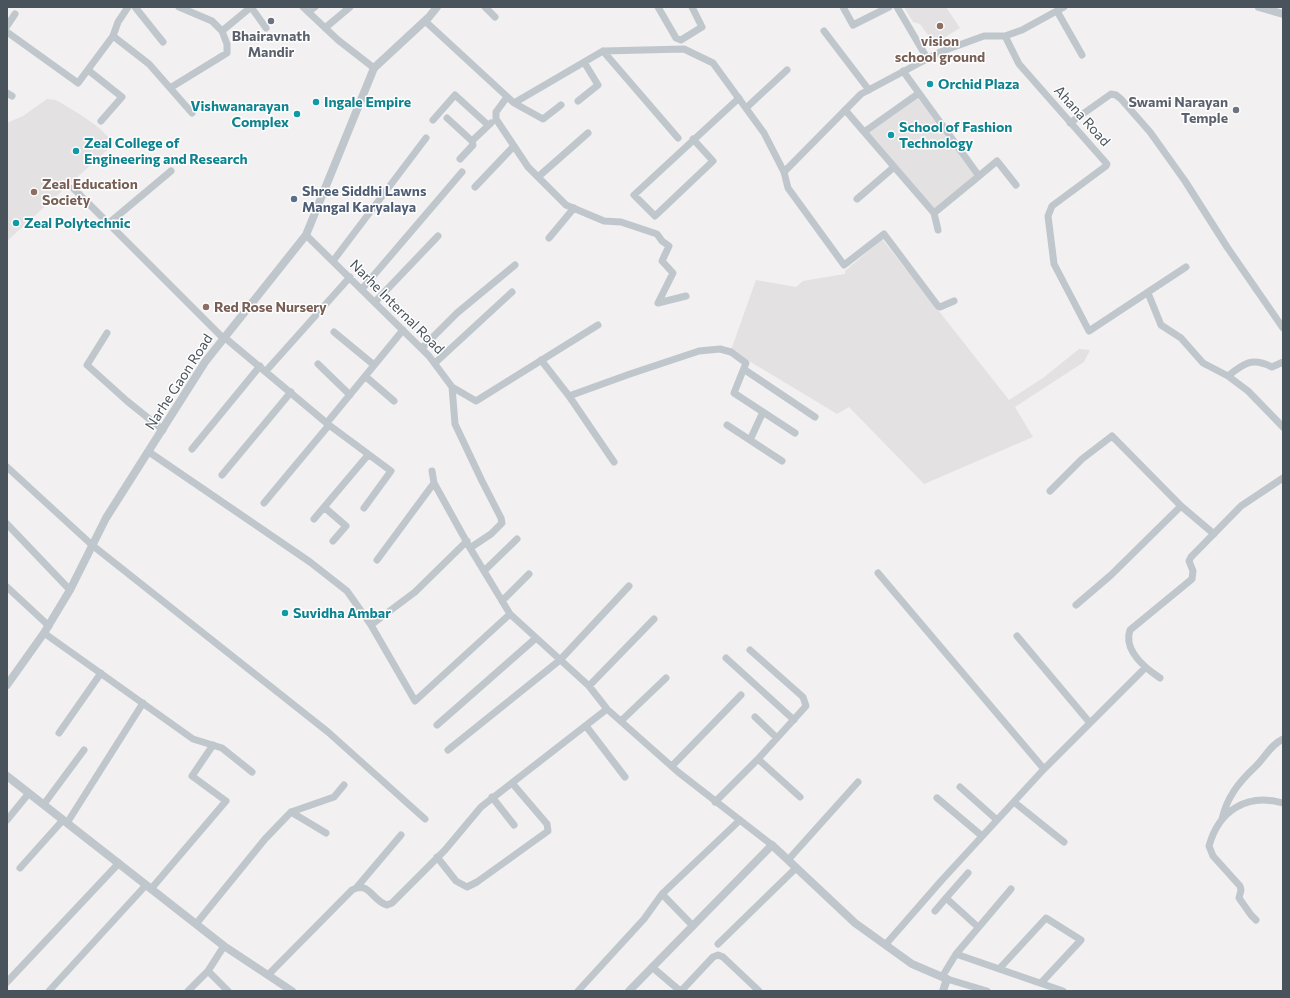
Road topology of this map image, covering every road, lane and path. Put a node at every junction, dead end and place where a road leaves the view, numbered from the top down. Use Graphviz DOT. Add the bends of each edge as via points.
graph roads {
  1 [pos="128,7"];
  2 [pos="135,7"];
  3 [pos="180,7"];
  4 [pos="251,7"];
  5 [pos="315,7"];
  6 [pos="350,7"];
  7 [pos="437,7"];
  8 [pos="485,7"];
  9 [pos="658,7"];
  10 [pos="692,7"];
  11 [pos="843,7"];
  12 [pos="889,7"];
  13 [pos="897,7"];
  14 [pos="1064,7"];
  15 [pos="1259,7"];
  16 [pos="306,9"];
  17 [pos="1057,11"];
  18 [pos="15,14"];
  19 [pos="1283,14"];
  20 [pos="495,17"];
  21 [pos="425,21"];
  22 [pos="7,26"];
  23 [pos="266,28"];
  24 [pos="325,28"];
  25 [pos="222,31"];
  26 [pos="824,31"];
  27 [pos="7,32"];
  28 [pos="113,36"];
  29 [pos="1005,36"];
  30 [pos="163,42"];
  31 [pos="603,51"];
  32 [pos="1082,55"];
  33 [pos="927,58"];
  34 [pos="584,62"];
  35 [pos="374,68"];
  36 [pos="88,70"];
  37 [pos="787,70"];
  38 [pos="903,71"];
  39 [pos="170,88"];
  40 [pos="869,90"];
  41 [pos="919,93"];
  42 [pos="507,97"];
  43 [pos="739,98"];
  44 [pos="578,101"];
  45 [pos="514,103"];
  46 [pos="561,105"];
  47 [pos="746,108"];
  48 [pos="846,111"];
  49 [pos="192,113"];
  50 [pos="447,118"];
  51 [pos="496,119"];
  52 [pos="433,120"];
  53 [pos="101,121"];
  54 [pos="1070,123"];
  55 [pos="488,125"];
  56 [pos="864,132"];
  57 [pos="588,133"];
  58 [pos="426,138"];
  59 [pos="678,138"];
  60 [pos="694,139"];
  61 [pos="472,141"];
  62 [pos="513,147"];
  63 [pos="460,159"];
  64 [pos="894,167"];
  65 [pos="171,171"];
  66 [pos="462,172"];
  67 [pos="784,172"];
  68 [pos="978,176"];
  69 [pos="538,177"];
  70 [pos="1016,185"];
  71 [pos="475,187"];
  72 [pos="73,188"];
  73 [pos="857,200"];
  74 [pos="574,208"];
  75 [pos="934,213"];
  76 [pos="108,223"];
  77 [pos="938,230"];
  78 [pos="306,234"];
  79 [pos="438,236"];
  80 [pos="549,238"];
  81 [pos="333,261"];
  82 [pos="515,265"];
  83 [pos="1186,267"];
  84 [pos="350,277"];
  85 [pos="362,289"];
  86 [pos="512,292"];
  87 [pos="1148,293"];
  88 [pos="686,296"];
  89 [pos="954,301"];
  90 [pos="375,302"];
  91 [pos="598,325"];
  92 [pos="1283,328"];
  93 [pos="403,330"];
  94 [pos="334,332"];
  95 [pos="107,333"];
  96 [pos="223,337"];
  97 [pos="422,348"];
  98 [pos="542,360"];
  99 [pos="1283,362"];
  100 [pos="434,363"];
  101 [pos="318,364"];
  102 [pos="374,365"];
  103 [pos="263,369"];
  104 [pos="745,370"];
  105 [pos="365,376"];
  106 [pos="1228,376"];
  107 [pos="452,387"];
  108 [pos="291,392"];
  109 [pos="350,395"];
  110 [pos="570,396"];
  111 [pos="394,401"];
  112 [pos="763,412"];
  113 [pos="816,417"];
  114 [pos="330,422"];
  115 [pos="727,426"];
  116 [pos="1283,427"];
  117 [pos="163,430"];
  118 [pos="795,433"];
  119 [pos="750,440"];
  120 [pos="192,449"];
  121 [pos="149,452"];
  122 [pos="368,455"];
  123 [pos="782,461"];
  124 [pos="614,462"];
  125 [pos="7,467"];
  126 [pos="432,471"];
  127 [pos="222,475"];
  128 [pos="1283,478"];
  129 [pos="434,483"];
  130 [pos="1050,491"];
  131 [pos="264,503"];
  132 [pos="1181,506"];
  133 [pos="324,507"];
  134 [pos="364,508"];
  135 [pos="314,519"];
  136 [pos="7,524"];
  137 [pos="1214,534"];
  138 [pos="517,539"];
  139 [pos="333,541"];
  140 [pos="466,541"];
  141 [pos="92,545"];
  142 [pos="470,548"];
  143 [pos="377,560"];
  144 [pos="484,571"];
  145 [pos="878,573"];
  146 [pos="529,574"];
  147 [pos="629,586"];
  148 [pos="7,587"];
  149 [pos="70,590"];
  150 [pos="502,601"];
  151 [pos="1076,605"];
  152 [pos="510,614"];
  153 [pos="654,619"];
  154 [pos="370,625"];
  155 [pos="49,626"];
  156 [pos="44,633"];
  157 [pos="1017,636"];
  158 [pos="536,638"];
  159 [pos="750,650"];
  160 [pos="726,658"];
  161 [pos="560,660"];
  162 [pos="1145,668"];
  163 [pos="101,674"];
  164 [pos="666,678"];
  165 [pos="1160,678"];
  166 [pos="7,685"];
  167 [pos="589,686"];
  168 [pos="741,695"];
  169 [pos="143,703"];
  170 [pos="607,709"];
  171 [pos="755,717"];
  172 [pos="794,720"];
  173 [pos="621,721"];
  174 [pos="1090,723"];
  175 [pos="437,725"];
  176 [pos="586,726"];
  177 [pos="59,733"];
  178 [pos="777,738"];
  179 [pos="1283,739"];
  180 [pos="213,745"];
  181 [pos="84,750"];
  182 [pos="448,750"];
  183 [pos="758,759"];
  184 [pos="672,766"];
  185 [pos="1044,769"];
  186 [pos="252,772"];
  187 [pos="7,776"];
  188 [pos="625,777"];
  189 [pos="858,782"];
  190 [pos="512,783"];
  191 [pos="344,785"];
  192 [pos="960,787"];
  193 [pos="29,793"];
  194 [pos="492,797"];
  195 [pos="800,797"];
  196 [pos="937,798"];
  197 [pos="715,802"];
  198 [pos="1014,802"];
  199 [pos="1283,803"];
  200 [pos="44,804"];
  201 [pos="291,812"];
  202 [pos="424,819"];
  203 [pos="7,820"];
  204 [pos="740,820"];
  205 [pos="997,820"];
  206 [pos="65,821"];
  207 [pos="1221,821"];
  208 [pos="514,824"];
  209 [pos="326,833"];
  210 [pos="401,835"];
  211 [pos="982,836"];
  212 [pos="1064,842"];
  213 [pos="772,845"];
  214 [pos="437,857"];
  215 [pos="788,860"];
  216 [pos="119,863"];
  217 [pos="20,868"];
  218 [pos="796,868"];
  219 [pos="968,873"];
  220 [pos="148,887"];
  221 [pos="357,887"];
  222 [pos="1011,888"];
  223 [pos="662,894"];
  224 [pos="946,898"];
  225 [pos="935,911"];
  226 [pos="1256,920"];
  227 [pos="196,924"];
  228 [pos="693,926"];
  229 [pos="978,927"];
  230 [pos="718,944"];
  231 [pos="886,944"];
  232 [pos="224,946"];
  233 [pos="956,954"];
  234 [pos="652,967"];
  235 [pos="999,969"];
  236 [pos="208,971"];
  237 [pos="268,975"];
  238 [pos="944,978"];
  239 [pos="7,982"];
  240 [pos="1041,983"];
  241 [pos="49,991"];
  242 [pos="188,991"];
  243 [pos="228,991"];
  244 [pos="292,991"];
  245 [pos="578,991"];
  246 [pos="629,991"];
  247 [pos="758,991"];
  248 [pos="943,991"];
  249 [pos="987,991"];
  250 [pos="1064,991"];
  1 -- 28 [label="street"];
  2 -- 30 [label="street"];
  3 -- 25 [label="street" via="212,21"];
  4 -- 23 [label="street"];
  4 -- 25 [label="street"];
  5 -- 16 [label="street"];
  6 -- 24 [label="street"];
  7 -- 21 [label="street"];
  8 -- 20 [label="street"];
  9 -- 10 [label="street" via="676,38 681,40 702,27"];
  11 -- 12 [label="street" via="853,25"];
  13 -- 33 [label="street"];
  14 -- 17 [label="street"];
  15 -- 19 [label="street"];
  16 -- 24 [label="street"];
  17 -- 29 [label="street"];
  17 -- 32 [label="street"];
  18 -- 22 [label="street"];
  21 -- 35 [label="street"];
  21 -- 42 [label="street"];
  24 -- 35 [label="street"];
  25 -- 39 [label="street" via="227,53"];
  26 -- 40 [label="street"];
  27 -- 36 [label="street" via="78,83"];
  28 -- 36 [label="street"];
  28 -- 39 [label="street" via="145,60"];
  29 -- 33 [label="street" via="984,36"];
  29 -- 54 [label="street, Ahana Road" via="1019,64"];
  31 -- 34 [label="street"];
  31 -- 43 [label="street" via="684,49 713,63"];
  31 -- 59 [label="street"];
  33 -- 38 [label="street"];
  34 -- 44 [label="street" via="598,85"];
  34 -- 45 [label="street"];
  35 -- 78 [label="street, Narhe Gaon Road"];
  36 -- 53 [label="street" via="122,96"];
  37 -- 47 [label="street"];
  38 -- 40 [label="street"];
  38 -- 41 [label="street"];
  39 -- 49 [label="street"];
  40 -- 48 [label="street"];
  41 -- 56 [label="street"];
  41 -- 68 [label="street"];
  42 -- 45 [label="street"];
  42 -- 51 [label="street" via="496,112"];
  43 -- 47 [label="street"];
  43 -- 60 [label="street"];
  45 -- 46 [label="street" via="543,119"];
  47 -- 67 [label="street" via="764,133"];
  48 -- 56 [label="street"];
  48 -- 67 [label="street"];
  50 -- 61 [label="street"];
  51 -- 55 [label="street"];
  51 -- 62 [label="street"];
  52 -- 55 [label="street" via="455,95"];
  54 -- 87 [label="street, Ahana Road" via="1107,164 1052,206 1048,216 1054,264 1089,331"];
  54 -- 92 [label="street" via="1111,94 1121,99 1150,132 1185,181"];
  55 -- 61 [label="street"];
  56 -- 64 [label="street"];
  57 -- 69 [label="street"];
  58 -- 81 [label="street"];
  60 -- 60 [label="street" via="713,161 655,216 634,195"];
  61 -- 63 [label="street" via="473,146"];
  62 -- 69 [label="street"];
  62 -- 71 [label="street"];
  64 -- 73 [label="street"];
  64 -- 75 [label="street"];
  65 -- 76 [label="street"];
  66 -- 85 [label="street"];
  67 -- 89 [label="street" via="788,188 844,264 884,234 938,306"];
  68 -- 70 [label="street" via="997,161"];
  68 -- 75 [label="street"];
  69 -- 74 [label="street" via="566,205"];
  72 -- 76 [label="street"];
  74 -- 80 [label="street"];
  74 -- 88 [label="street" via="604,221 621,222 657,234 669,246 662,261 673,273 658,303"];
  75 -- 77 [label="street"];
  76 -- 96 [label="street"];
  78 -- 81 [label="street, Narhe Internal Road"];
  78 -- 96 [label="street, Narhe Gaon Road"];
  79 -- 90 [label="street"];
  81 -- 84 [label="street, Narhe Internal Road"];
  82 -- 97 [label="street" via="457,313"];
  83 -- 87 [label="street"];
  84 -- 85 [label="street, Narhe Internal Road"];
  84 -- 103 [label="street"];
  85 -- 90 [label="street, Narhe Internal Road"];
  86 -- 100 [label="street"];
  87 -- 106 [label="street" via="1161,325 1181,338 1203,363"];
  90 -- 93 [label="street, Narhe Internal Road"];
  91 -- 98 [label="street"];
  93 -- 97 [label="street, Narhe Internal Road"];
  93 -- 102 [label="street"];
  94 -- 102 [label="street"];
  95 -- 117 [label="street" via="87,365"];
  96 -- 103 [label="street"];
  96 -- 117 [label="street, Narhe Gaon Road"];
  97 -- 100 [label="street, Narhe Internal Road"];
  98 -- 107 [label="street" via="476,401"];
  98 -- 110 [label="street"];
  99 -- 106 [label="street" via="1272,367 1262,362 1250,362"];
  100 -- 107 [label="street, Narhe Internal Road"];
  101 -- 109 [label="street"];
  102 -- 105 [label="street"];
  103 -- 108 [label="street"];
  103 -- 120 [label="street"];
  104 -- 110 [label="street" via="744,360 731,352 720,349 699,351"];
  104 -- 112 [label="street" via="734,393"];
  104 -- 113 [label="street"];
  105 -- 109 [label="street"];
  105 -- 111 [label="street"];
  106 -- 116 [label="street" via="1248,391"];
  107 -- 142 [label="street" via="455,424 502,523"];
  108 -- 114 [label="street"];
  108 -- 127 [label="street"];
  109 -- 114 [label="street"];
  110 -- 124 [label="street"];
  112 -- 118 [label="street"];
  112 -- 119 [label="street"];
  114 -- 122 [label="street"];
  114 -- 131 [label="street"];
  115 -- 119 [label="street"];
  117 -- 121 [label="street, Narhe Gaon Road"];
  119 -- 123 [label="street"];
  121 -- 141 [label="street, Narhe Gaon Road" via="106,518"];
  121 -- 154 [label="street" via="310,562 347,591"];
  122 -- 133 [label="street"];
  122 -- 134 [label="street" via="391,471"];
  125 -- 141 [label="street"];
  126 -- 129 [label="street"];
  128 -- 137 [label="street" via="1241,506"];
  129 -- 140 [label="street"];
  129 -- 143 [label="street"];
  130 -- 132 [label="street" via="1082,459 1112,436"];
  132 -- 137 [label="street"];
  132 -- 151 [label="street" via="1111,575"];
  133 -- 135 [label="street"];
  133 -- 139 [label="street" via="346,526"];
  136 -- 149 [label="street"];
  137 -- 162 [label="street" via="1189,561 1193,571 1192,579 1130,630 1128,636 1131,647"];
  138 -- 144 [label="street"];
  140 -- 142 [label="street"];
  140 -- 154 [label="street" via="415,592"];
  141 -- 149 [label="street, Narhe Gaon Road"];
  141 -- 202 [label="street" via="328,732"];
  142 -- 144 [label="street"];
  144 -- 150 [label="street"];
  145 -- 185 [label="street"];
  146 -- 150 [label="street"];
  147 -- 161 [label="street"];
  148 -- 155 [label="street"];
  149 -- 155 [label="street, Narhe Gaon Road"];
  150 -- 152 [label="street"];
  152 -- 154 [label="street" via="415,701"];
  152 -- 158 [label="street"];
  153 -- 167 [label="street"];
  155 -- 156 [label="street, Narhe Gaon Road"];
  156 -- 163 [label="street"];
  156 -- 166 [label="street, Narhe Gaon Road"];
  157 -- 174 [label="street"];
  158 -- 161 [label="street"];
  158 -- 175 [label="street"];
  159 -- 172 [label="street" via="805,700 806,706"];
  160 -- 172 [label="street"];
  161 -- 167 [label="street"];
  161 -- 182 [label="street"];
  162 -- 165 [label="street"];
  162 -- 174 [label="street"];
  163 -- 169 [label="street"];
  163 -- 177 [label="street"];
  164 -- 173 [label="street"];
  167 -- 170 [label="street"];
  168 -- 184 [label="street"];
  169 -- 180 [label="street" via="193,739"];
  169 -- 206 [label="street"];
  170 -- 173 [label="street"];
  170 -- 176 [label="street"];
  171 -- 178 [label="street"];
  172 -- 178 [label="street"];
  173 -- 184 [label="street"];
  174 -- 185 [label="street"];
  176 -- 188 [label="street"];
  176 -- 190 [label="street"];
  178 -- 183 [label="street"];
  179 -- 207 [label="street" via="1274,744 1240,780 1225,806"];
  180 -- 186 [label="street" via="222,748"];
  180 -- 220 [label="street" via="192,776 226,801"];
  181 -- 200 [label="street"];
  183 -- 195 [label="street"];
  183 -- 197 [label="street"];
  184 -- 197 [label="street"];
  185 -- 198 [label="street"];
  187 -- 193 [label="street"];
  189 -- 215 [label="street"];
  190 -- 194 [label="street"];
  190 -- 214 [label="street" via="547,824 548,830 467,887 456,881"];
  191 -- 201 [label="street" via="334,797"];
  192 -- 205 [label="street"];
  193 -- 200 [label="street"];
  193 -- 203 [label="street"];
  194 -- 208 [label="street"];
  194 -- 214 [label="street"];
  196 -- 211 [label="street"];
  197 -- 204 [label="street"];
  198 -- 205 [label="street"];
  198 -- 212 [label="street"];
  199 -- 207 [label="street" via="1257,800 1247,802 1236,807"];
  200 -- 206 [label="street"];
  201 -- 209 [label="street"];
  201 -- 227 [label="street"];
  204 -- 213 [label="street"];
  204 -- 223 [label="street"];
  205 -- 211 [label="street"];
  206 -- 216 [label="street"];
  206 -- 217 [label="street"];
  207 -- 226 [label="street" via="1210,841 1210,851 1240,886 1239,898"];
  210 -- 221 [label="street"];
  211 -- 231 [label="street"];
  213 -- 215 [label="street"];
  213 -- 228 [label="street"];
  214 -- 221 [label="street" via="390,905 382,904 364,887"];
  215 -- 218 [label="street"];
  216 -- 220 [label="street"];
  216 -- 239 [label="street"];
  218 -- 230 [label="street"];
  218 -- 231 [label="street" via="844,914"];
  219 -- 224 [label="street"];
  220 -- 227 [label="street"];
  220 -- 241 [label="street"];
  221 -- 237 [label="street"];
  222 -- 229 [label="street"];
  223 -- 228 [label="street"];
  223 -- 245 [label="street" via="644,919"];
  224 -- 225 [label="street"];
  224 -- 229 [label="street"];
  227 -- 232 [label="street"];
  228 -- 234 [label="street"];
  229 -- 233 [label="street"];
  231 -- 238 [label="street" via="912,964"];
  232 -- 236 [label="street"];
  232 -- 237 [label="street"];
  233 -- 235 [label="street"];
  233 -- 238 [label="street"];
  234 -- 246 [label="street"];
  234 -- 247 [label="street" via="679,990 718,955"];
  235 -- 240 [label="street"];
  235 -- 240 [label="street" via="1046,918 1080,940"];
  236 -- 242 [label="street"];
  236 -- 243 [label="street"];
  237 -- 244 [label="street"];
  238 -- 248 [label="street"];
  238 -- 249 [label="street"];
  240 -- 250 [label="street"];
}
